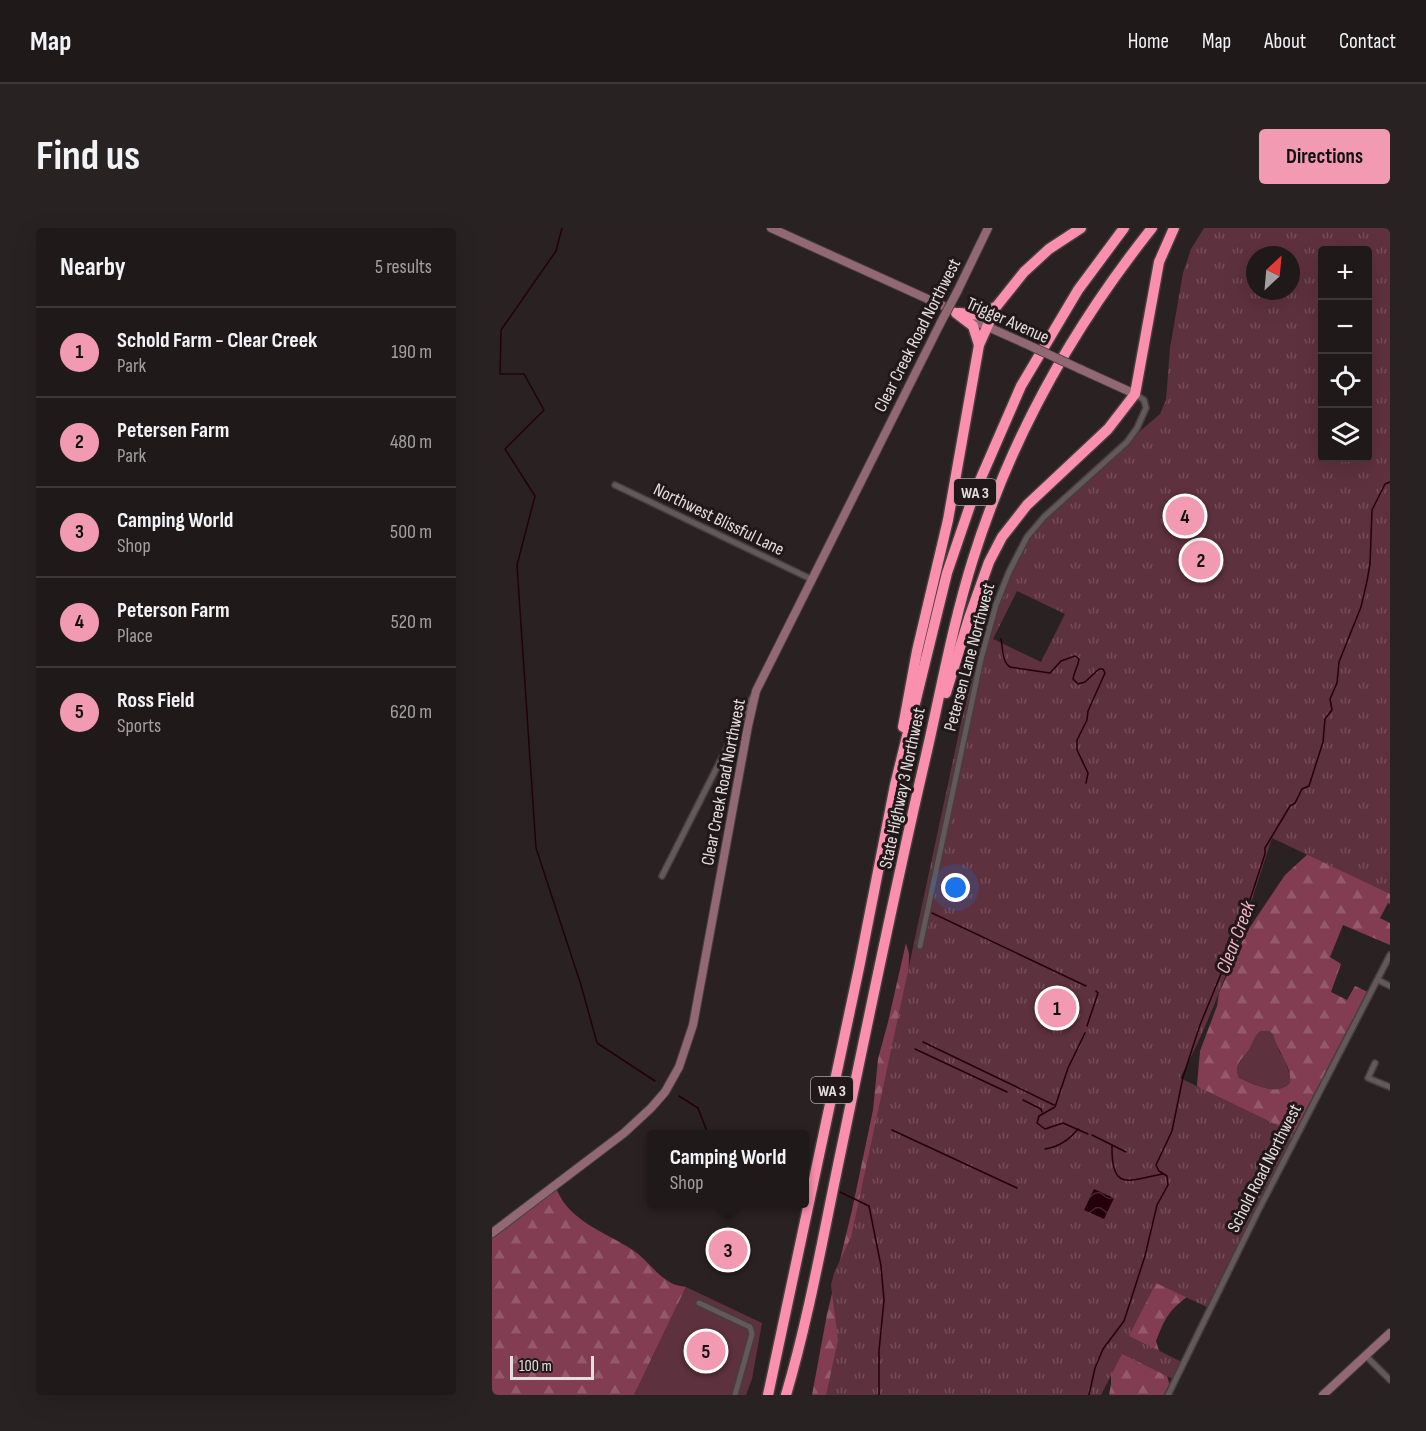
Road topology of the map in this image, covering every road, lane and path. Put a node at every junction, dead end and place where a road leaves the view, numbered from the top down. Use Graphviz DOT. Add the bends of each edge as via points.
graph roads {
  1 [pos="771,228"];
  2 [pos="988,228"];
  3 [pos="1081,228"];
  4 [pos="1124,228"];
  5 [pos="1152,228"];
  6 [pos="1174,228"];
  7 [pos="996,307"];
  8 [pos="956,313"];
  9 [pos="986,326"];
  10 [pos="979,345"];
  11 [pos="1135,394"];
  12 [pos="615,485"];
  13 [pos="811,579"];
  14 [pos="756,691"];
  15 [pos="925,759"];
  16 [pos="895,785"];
  17 [pos="662,876"];
  18 [pos="920,946"];
  19 [pos="1390,955"];
  20 [pos="1378,980"];
  21 [pos="1390,986"];
  22 [pos="1375,1063"];
  23 [pos="1390,1087"];
  24 [pos="809,1201"];
  25 [pos="808,1208"];
  26 [pos="492,1233"];
  27 [pos="699,1303"];
  28 [pos="1390,1333"];
  29 [pos="1366,1356"];
  30 [pos="1390,1380"];
  31 [pos="735,1395"];
  32 [pos="768,1395"];
  33 [pos="786,1395"];
  34 [pos="1168,1395"];
  35 [pos="1323,1395"];
  1 -- 8 [label="main road, Trigger Avenue"];
  2 -- 13 [label="main road, Clear Creek Road Northwest, bridge"];
  3 -- 7 [label="highway" via="1034,261"];
  4 -- 16 [label="highway, State Highway 3 Northwest / WA 3" via="1078,290 1036,360 984,469 946,573"];
  5 -- 15 [label="highway, State Highway 3 Northwest / WA 3" via="1116,273 1066,349 998,489 955,624"];
  6 -- 11 [label="highway" via="1159,262"];
  7 -- 8 [label="highway" via="986,314"];
  7 -- 9 [label="highway"];
  8 -- 9 [label="main road, Trigger Avenue"];
  8 -- 10 [label="highway" via="973,326"];
  9 -- 10 [label="highway"];
  9 -- 11 [label="main road, Trigger Avenue, bridge"];
  10 -- 16 [label="highway" via="948,520 908,695"];
  11 -- 15 [label="highway" via="1108,429 1021,511 997,546 969,618"];
  11 -- 18 [label="street, Petersen Lane Northwest" via="1144,400 1146,408 1137,428 1127,442 1044,517 1027,537 1009,572 981,659"];
  12 -- 13 [label="street, Northwest Blissful Lane"];
  13 -- 14 [label="main road, Clear Creek Road Northwest"];
  14 -- 17 [label="street"];
  14 -- 26 [label="main road, Clear Creek Road Northwest" via="694,1020 679,1067 664,1092 634,1125"];
  15 -- 33 [label="highway, State Highway 3 Northwest / WA 3"];
  16 -- 24 [label="highway, State Highway 3 Northwest / WA 3"];
  19 -- 20 [label="street, Schold Road Northwest"];
  20 -- 21 [label="street"];
  20 -- 34 [label="street, Schold Road Northwest"];
  22 -- 23 [label="street" via="1368,1078"];
  25 -- 32 [label="highway, State Highway 3 Northwest / WA 3"];
  27 -- 31 [label="street" via="750,1327 752,1334"];
  28 -- 29 [label="main road"];
  29 -- 30 [label="street"];
  29 -- 35 [label="main road"];
}
